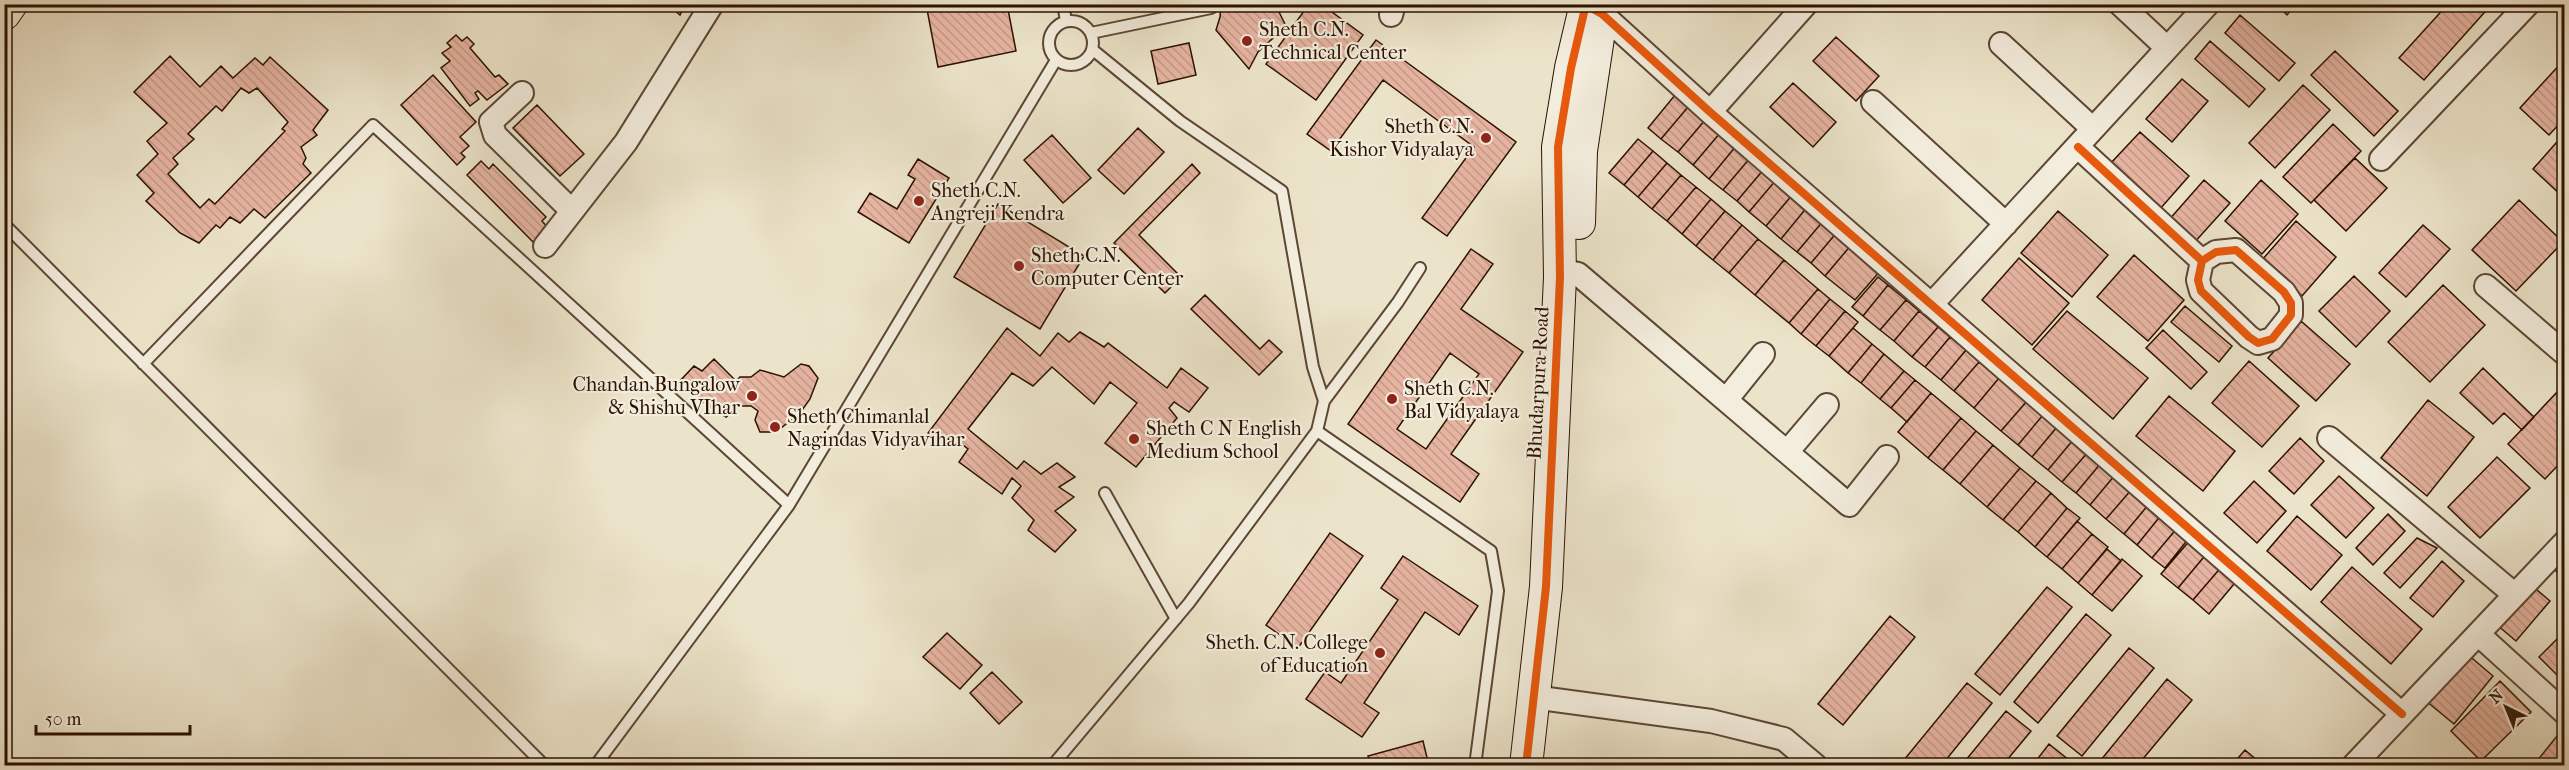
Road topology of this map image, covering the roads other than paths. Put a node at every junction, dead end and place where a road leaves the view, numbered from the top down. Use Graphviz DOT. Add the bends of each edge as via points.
graph roads {
  1 [pos="11,4"];
  2 [pos="712,4"];
  3 [pos="1063,4"];
  4 [pos="1806,4"];
  5 [pos="2120,4"];
  6 [pos="2208,4"];
  7 [pos="2528,4"];
  8 [pos="1595,7"];
  9 [pos="1210,8"];
  10 [pos="4,14"];
  11 [pos="1066,21"];
  12 [pos="1091,33"];
  13 [pos="2001,44"];
  14 [pos="2167,48"];
  15 [pos="1093,50"];
  16 [pos="1056,60"];
  17 [pos="522,93"];
  18 [pos="1873,102"];
  19 [pos="1710,112"];
  20 [pos="2093,129"];
  21 [pos="2078,147"];
  22 [pos="2381,159"];
  23 [pos="572,212"];
  24 [pos="4,224"];
  25 [pos="2006,224"];
  26 [pos="545,246"];
  27 [pos="2202,261"];
  28 [pos="1420,268"];
  29 [pos="1569,272"];
  30 [pos="2486,286"];
  31 [pos="1931,304"];
  32 [pos="2565,353"];
  33 [pos="1763,354"];
  34 [pos="143,364"];
  35 [pos="1726,400"];
  36 [pos="1324,401"];
  37 [pos="1827,405"];
  38 [pos="1317,431"];
  39 [pos="2329,438"];
  40 [pos="1787,452"];
  41 [pos="1887,457"];
  42 [pos="1105,493"];
  43 [pos="789,506"];
  44 [pos="2565,543"];
  45 [pos="2515,595"];
  46 [pos="1176,619"];
  47 [pos="2478,634"];
  48 [pos="1543,698"];
  49 [pos="2565,712"];
  50 [pos="2402,714"];
  51 [pos="544,765"];
  52 [pos="595,765"];
  53 [pos="1052,765"];
  54 [pos="1475,765"];
  55 [pos="1526,765"];
  56 [pos="1546,765"];
  57 [pos="1816,765"];
  58 [pos="2353,765"];
  1 -- 10 [label="street"];
  2 -- 23 [label="street" via="626,142"];
  3 -- 11 [label="lane"];
  4 -- 19 [label="street"];
  5 -- 14 [label="street"];
  6 -- 14 [label="street"];
  7 -- 22 [label="street"];
  8 -- 19 [label="street"];
  8 -- 29 [label="street, Bhudarpura Road"];
  9 -- 12 [label="lane"];
  11 -- 12 [label="lane" via="1078,22"];
  11 -- 16 [label="lane" via="1049,36"];
  12 -- 15 [label="lane"];
  13 -- 20 [label="street"];
  14 -- 20 [label="street"];
  15 -- 16 [label="lane" via="1081,64 1072,66"];
  15 -- 36 [label="lane" via="1180,121 1282,191 1313,367"];
  16 -- 43 [label="lane"];
  17 -- 23 [label="street" via="491,122 495,135"];
  18 -- 25 [label="street"];
  19 -- 31 [label="street"];
  20 -- 21 [label="street"];
  21 -- 25 [label="street"];
  21 -- 27 [label="street"];
  23 -- 26 [label="street"];
  24 -- 34 [label="lane"];
  25 -- 31 [label="street"];
  28 -- 36 [label="lane"];
  29 -- 35 [label="street"];
  29 -- 48 [label="street, Bhudarpura Road" via="1560,467 1565,557"];
  30 -- 32 [label="street"];
  31 -- 50 [label="street"];
  33 -- 35 [label="street"];
  34 -- 43 [label="lane" via="373,125"];
  34 -- 51 [label="lane"];
  35 -- 40 [label="street"];
  36 -- 38 [label="lane"];
  37 -- 40 [label="street"];
  38 -- 46 [label="lane"];
  38 -- 54 [label="lane" via="1491,551 1498,591"];
  39 -- 45 [label="street"];
  40 -- 41 [label="street" via="1849,505"];
  42 -- 46 [label="lane"];
  43 -- 52 [label="lane"];
  44 -- 45 [label="street"];
  45 -- 47 [label="street"];
  46 -- 53 [label="lane"];
  47 -- 49 [label="street"];
  47 -- 50 [label="street"];
  48 -- 55 [label="street, Bhudarpura Road"];
  48 -- 56 [label="street, Bhudarpura Road"];
  48 -- 57 [label="street" via="1711,721 1784,739"];
  50 -- 58 [label="street"];
}
